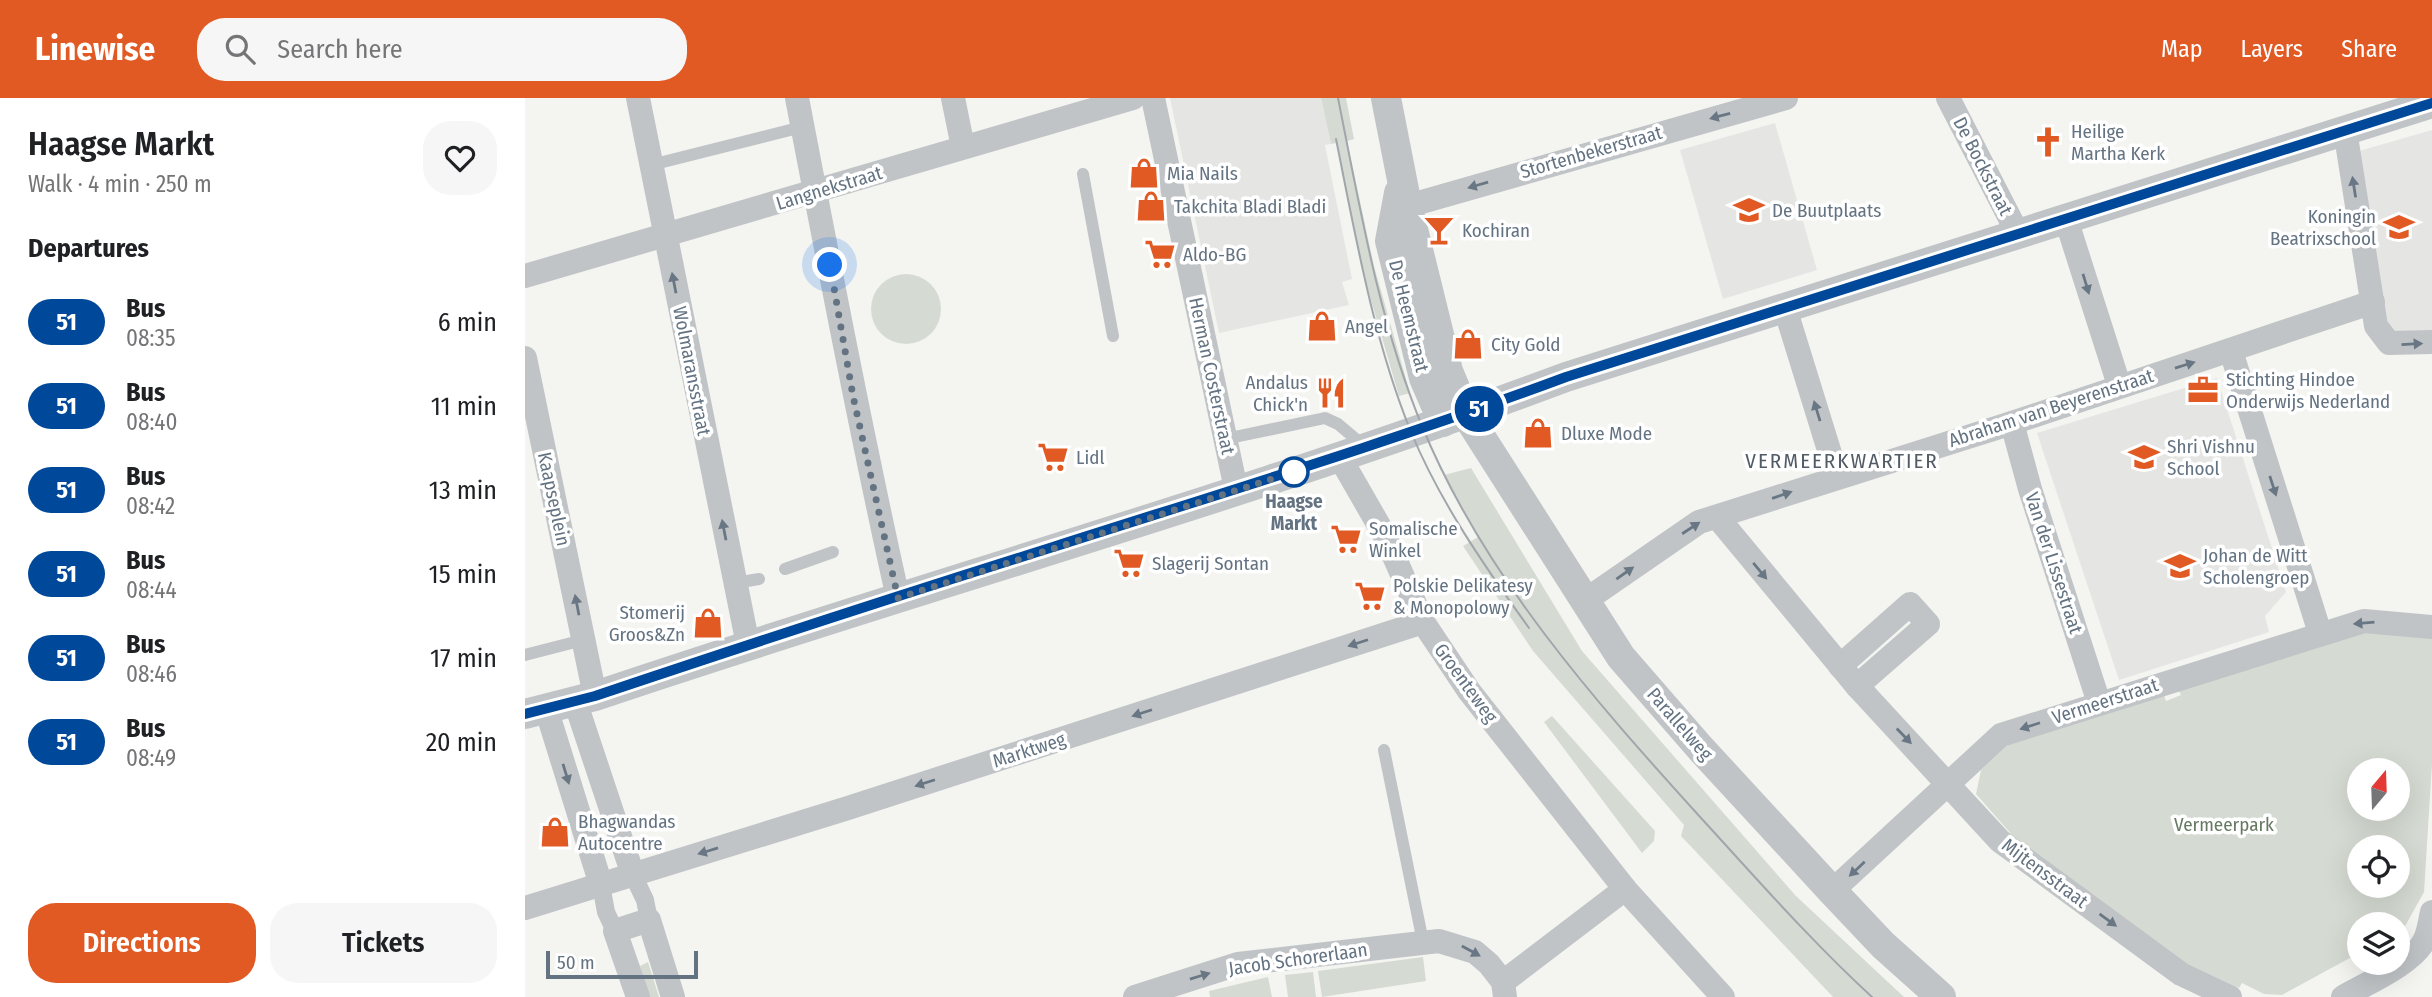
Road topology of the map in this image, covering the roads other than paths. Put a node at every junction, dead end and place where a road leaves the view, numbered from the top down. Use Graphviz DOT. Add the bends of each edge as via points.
graph roads {
  1 [pos="638,98"];
  2 [pos="797,98"];
  3 [pos="953,98"];
  4 [pos="1133,98"];
  5 [pos="1153,98"];
  6 [pos="1386,98"];
  7 [pos="1786,98"];
  8 [pos="1948,98"];
  9 [pos="2432,103"];
  10 [pos="802,127"];
  11 [pos="2345,130"];
  12 [pos="963,147"];
  13 [pos="651,165"];
  14 [pos="1083,174"];
  15 [pos="817,192"];
  16 [pos="1402,207"];
  17 [pos="2066,219"];
  18 [pos="2018,234"];
  19 [pos="665,237"];
  20 [pos="525,276"];
  21 [pos="2372,302"];
  22 [pos="1786,307"];
  23 [pos="1113,336"];
  24 [pos="2432,342"];
  25 [pos="2231,351"];
  26 [pos="525,358"];
  27 [pos="2119,385"];
  28 [pos="1455,418"];
  29 [pos="2012,423"];
  30 [pos="1226,439"];
  31 [pos="1353,452"];
  32 [pos="1837,476"];
  33 [pos="1236,489"];
  34 [pos="1718,518"];
  35 [pos="834,552"];
  36 [pos="785,569"];
  37 [pos="759,579"];
  38 [pos="735,583"];
  39 [pos="898,598"];
  40 [pos="1583,602"];
  41 [pos="1423,622"];
  42 [pos="2432,627"];
  43 [pos="2320,633"];
  44 [pos="583,640"];
  45 [pos="748,645"];
  46 [pos="525,655"];
  47 [pos="1840,666"];
  48 [pos="1857,686"];
  49 [pos="585,699"];
  50 [pos="2099,703"];
  51 [pos="535,711"];
  52 [pos="1384,750"];
  53 [pos="1949,784"];
  54 [pos="633,875"];
  55 [pos="601,885"];
  56 [pos="1625,889"];
  57 [pos="1832,891"];
  58 [pos="525,908"];
  59 [pos="2432,912"];
  60 [pos="649,920"];
  61 [pos="615,930"];
  62 [pos="1423,942"];
  63 [pos="1504,990"];
  64 [pos="638,997"];
  65 [pos="673,997"];
  66 [pos="1135,997"];
  67 [pos="1723,997"];
  68 [pos="1941,997"];
  69 [pos="2230,997"];
  70 [pos="2343,997"];
  1 -- 13 [label="street, Wolmaransstraat"];
  2 -- 10 [label="street"];
  3 -- 12 [label="street"];
  4 -- 12 [label="street, Langnekstraat"];
  5 -- 30 [label="street, Herman Costerstraat"];
  6 -- 16 [label="street, De Heemstraat"];
  7 -- 16 [label="street, Stortenbekerstraat, one-way"];
  8 -- 18 [label="street, De Bockstraat"];
  9 -- 11 [label="street"];
  10 -- 13 [label="lane"];
  10 -- 15 [label="street"];
  11 -- 17 [label="street"];
  21 -- 11 [label="street, one-way"];
  12 -- 15 [label="street, Langnekstraat"];
  13 -- 19 [label="street, Wolmaransstraat"];
  14 -- 23 [label="lane"];
  15 -- 19 [label="street, Langnekstraat"];
  15 -- 39 [label="street" via="853,396"];
  16 -- 28 [label="street, De Heemstraat" via="1448,371"];
  17 -- 18 [label="street"];
  17 -- 27 [label="street, one-way"];
  18 -- 22 [label="street"];
  19 -- 20 [label="street, Langnekstraat"];
  38 -- 19 [label="street, Wolmaransstraat, one-way"];
  21 -- 24 [label="street, one-way" via="2376,326 2389,343"];
  21 -- 25 [label="street, Abraham van Beyerenstraat"];
  22 -- 28 [label="street" via="1566,377"];
  32 -- 22 [label="street, one-way"];
  27 -- 25 [label="street, Abraham van Beyerenstraat, one-way"];
  25 -- 43 [label="street, one-way"];
  44 -- 26 [label="street, Kaapseplein, one-way"];
  27 -- 29 [label="street, Abraham van Beyerenstraat"];
  28 -- 31 [label="street"];
  28 -- 40 [label="street, Parallelweg"];
  29 -- 32 [label="street, Abraham van Beyerenstraat"];
  29 -- 50 [label="street, Van der Lissestraat"];
  30 -- 31 [label="lane" via="1325,418 1338,424"];
  30 -- 33 [label="street, Herman Costerstraat"];
  31 -- 33 [label="street"];
  31 -- 41 [label="street, Groenteweg"];
  34 -- 32 [label="street, Abraham van Beyerenstraat, one-way"];
  33 -- 39 [label="street"];
  40 -- 34 [label="street, Abraham van Beyerenstraat, one-way" via="1699,522"];
  34 -- 47 [label="street, Mijtensstraat, one-way"];
  35 -- 36 [label="lane"];
  37 -- 38 [label="lane"];
  38 -- 45 [label="street, Wolmaransstraat"];
  39 -- 45 [label="street"];
  40 -- 57 [label="street, Parallelweg" via="1621,657"];
  41 -- 54 [label="street, Marktweg, one-way"];
  41 -- 56 [label="street, Groenteweg" via="1469,691"];
  42 -- 43 [label="street, Vermeerstraat, one-way" via="2364,621"];
  43 -- 50 [label="street, Vermeerstraat"];
  44 -- 46 [label="lane"];
  44 -- 49 [label="street, Kaapseplein"];
  45 -- 49 [label="street"];
  47 -- 48 [label="street, Mijtensstraat"];
  47 -- 48 [label="street" via="1910,604 1928,624"];
  48 -- 53 [label="street, Mijtensstraat, one-way"];
  49 -- 51 [label="street"];
  49 -- 54 [label="street"];
  50 -- 53 [label="street, Vermeerstraat, one-way" via="2001,735"];
  51 -- 55 [label="street, one-way"];
  52 -- 62 [label="lane"];
  53 -- 57 [label="street, Vermeerstraat, one-way"];
  53 -- 69 [label="street, Mijtensstraat, one-way" via="2000,841 2181,974"];
  54 -- 55 [label="street, Marktweg"];
  54 -- 60 [label="street"];
  55 -- 58 [label="street, Marktweg"];
  55 -- 61 [label="street" via="605,912"];
  56 -- 63 [label="street"];
  56 -- 67 [label="street, Groenteweg"];
  57 -- 68 [label="street, Parallelweg"];
  59 -- 70 [label="street" via="2419,949"];
  60 -- 61 [label="street"];
  60 -- 65 [label="street"];
  61 -- 64 [label="street"];
  62 -- 63 [label="street, Jacob Schorerlaan, one-way" via="1457,944 1475,952 1489,964"];
  66 -- 62 [label="street, Jacob Schorerlaan, one-way" via="1238,964"];
}
